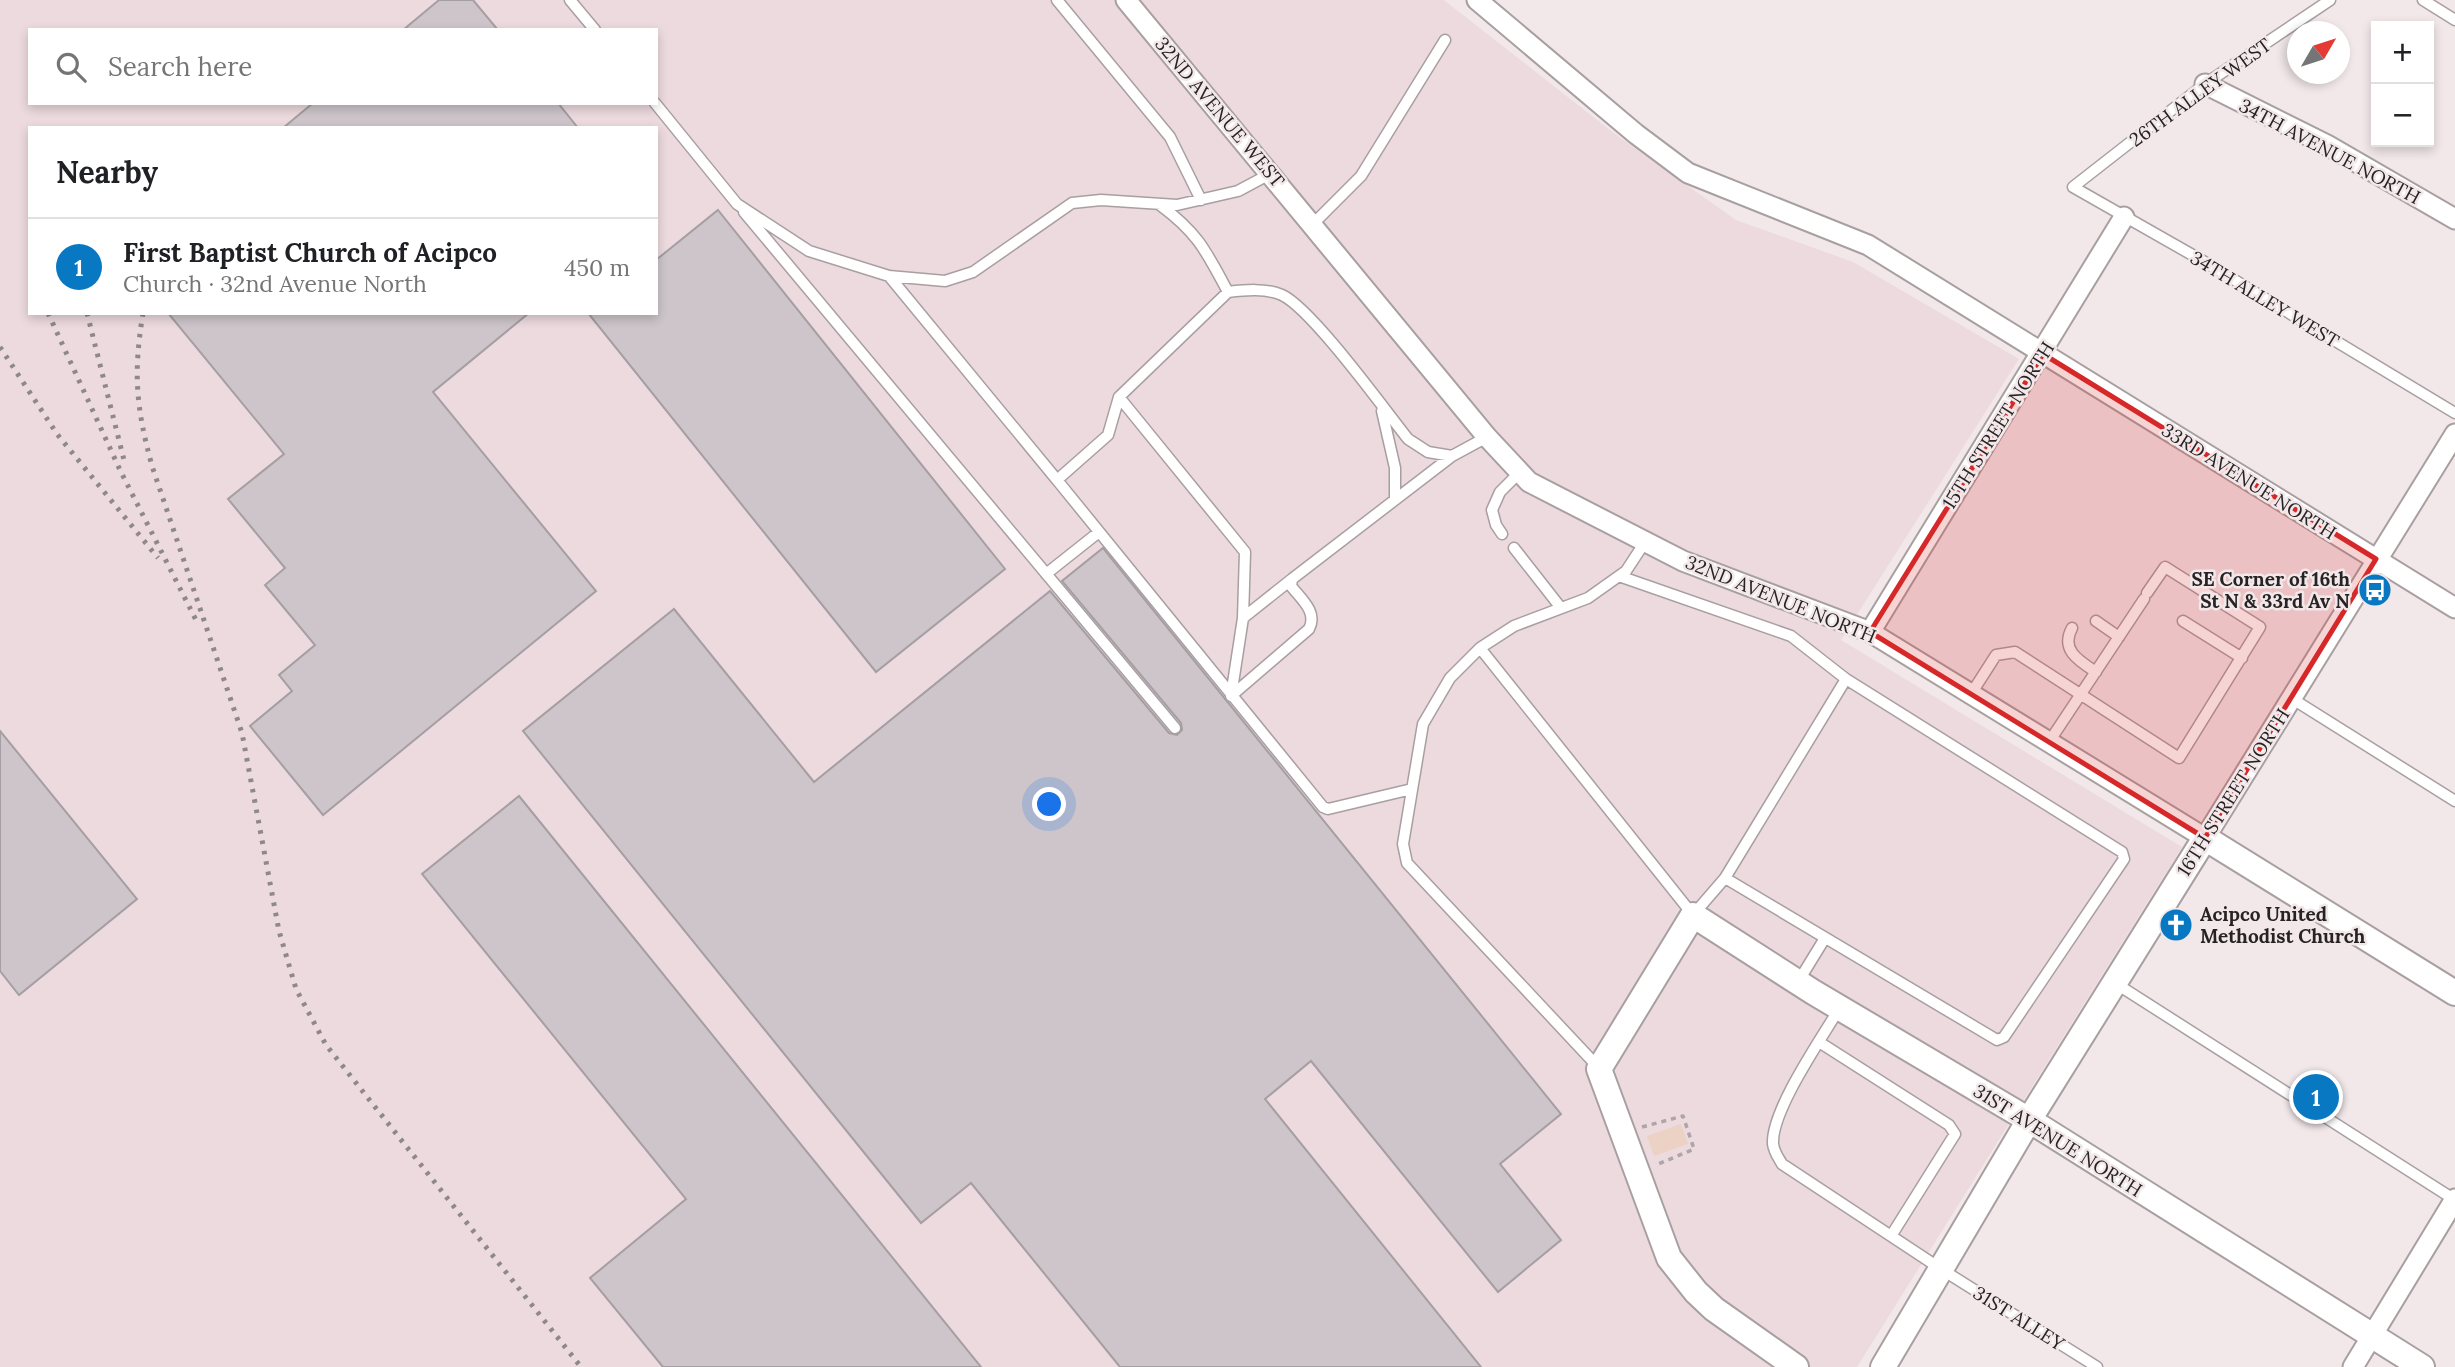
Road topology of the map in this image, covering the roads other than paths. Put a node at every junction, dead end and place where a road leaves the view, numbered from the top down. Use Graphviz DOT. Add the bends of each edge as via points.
graph roads {
  1 [pos="570,0"];
  2 [pos="1057,0"];
  3 [pos="1126,0"];
  4 [pos="1477,0"];
  5 [pos="2330,0"];
  6 [pos="2423,0"];
  7 [pos="2455,20"];
  8 [pos="593,28"];
  9 [pos="1445,40"];
  10 [pos="2205,84"];
  11 [pos="657,105"];
  12 [pos="1271,174"];
  13 [pos="2073,187"];
  14 [pos="1201,200"];
  15 [pos="737,204"];
  16 [pos="1159,204"];
  17 [pos="2124,217"];
  18 [pos="2455,219"];
  19 [pos="1313,225"];
  20 [pos="889,275"];
  21 [pos="1228,292"];
  22 [pos="2043,354"];
  23 [pos="1119,397"];
  24 [pos="1380,405"];
  25 [pos="2455,413"];
  26 [pos="2455,434"];
  27 [pos="1487,437"];
  28 [pos="1452,456"];
  29 [pos="1520,472"];
  30 [pos="1057,480"];
  31 [pos="1395,500"];
  32 [pos="1098,532"];
  33 [pos="1502,534"];
  34 [pos="1645,542"];
  35 [pos="1514,548"];
  36 [pos="2376,559"];
  37 [pos="1046,574"];
  38 [pos="1619,576"];
  39 [pos="1292,579"];
  40 [pos="1562,608"];
  41 [pos="2455,608"];
  42 [pos="1242,618"];
  43 [pos="2096,621"];
  44 [pos="2183,621"];
  45 [pos="2072,628"];
  46 [pos="1870,632"];
  47 [pos="2119,637"];
  48 [pos="1480,648"];
  49 [pos="2242,657"];
  50 [pos="2096,673"];
  51 [pos="1846,679"];
  52 [pos="1971,694"];
  53 [pos="2082,694"];
  54 [pos="1231,696"];
  55 [pos="2291,698"];
  56 [pos="1175,728"];
  57 [pos="2049,742"];
  58 [pos="1412,789"];
  59 [pos="2455,801"];
  60 [pos="2206,838"];
  61 [pos="1725,878"];
  62 [pos="1693,915"];
  63 [pos="1825,938"];
  64 [pos="2115,982"];
  65 [pos="1798,983"];
  66 [pos="2455,993"];
  67 [pos="1839,1009"];
  68 [pos="1819,1042"];
  69 [pos="1599,1069"];
  70 [pos="2029,1120"];
  71 [pos="2455,1200"];
  72 [pos="1891,1236"];
  73 [pos="1941,1269"];
  74 [pos="2372,1336"];
  75 [pos="1796,1367"];
  76 [pos="1883,1367"];
  77 [pos="2097,1367"];
  78 [pos="2353,1367"];
  79 [pos="2422,1367"];
  1 -- 8 [label="lane"];
  2 -- 14 [label="lane" via="1170,137"];
  3 -- 12 [label="street, 32ND AVENUE WEST"];
  4 -- 22 [label="street, 33RD AVENUE NORTH" via="1688,173 1868,245"];
  5 -- 10 [label="lane, 26TH ALLEY WEST"];
  6 -- 7 [label="lane"];
  9 -- 19 [label="lane" via="1361,176"];
  10 -- 13 [label="lane, 26TH ALLEY WEST"];
  10 -- 18 [label="street, 34TH AVENUE NORTH" via="2327,145"];
  11 -- 15 [label="lane"];
  12 -- 14 [label="lane" via="1238,191"];
  12 -- 19 [label="street, 32ND AVENUE WEST"];
  13 -- 17 [label="lane, 34TH ALLEY WEST"];
  14 -- 16 [label="lane"];
  15 -- 20 [label="lane" via="809,251"];
  15 -- 37 [label="lane"];
  16 -- 20 [label="lane" via="1072,203 973,272 945,281"];
  16 -- 21 [label="lane" via="1187,225"];
  17 -- 22 [label="street, 15TH STREET NORTH"];
  17 -- 25 [label="lane, 34TH ALLEY WEST"];
  19 -- 27 [label="street, 32ND AVENUE NORTH"];
  20 -- 30 [label="lane"];
  21 -- 23 [label="lane"];
  21 -- 24 [label="lane" via="1252,289 1283,295 1311,320"];
  22 -- 36 [label="street, 33RD AVENUE NORTH"];
  22 -- 46 [label="street, 15TH STREET NORTH"];
  23 -- 30 [label="lane" via="1108,435"];
  23 -- 42 [label="lane" via="1245,552"];
  24 -- 28 [label="lane" via="1408,439 1428,452"];
  24 -- 31 [label="lane" via="1395,468"];
  26 -- 36 [label="street, 16TH STREET NORTH"];
  27 -- 28 [label="lane"];
  27 -- 29 [label="street, 32ND AVENUE NORTH"];
  28 -- 31 [label="lane"];
  29 -- 33 [label="lane" via="1500,492 1492,510"];
  29 -- 34 [label="street, 32ND AVENUE NORTH" via="1529,482"];
  30 -- 32 [label="lane"];
  31 -- 39 [label="lane"];
  32 -- 37 [label="lane"];
  32 -- 54 [label="lane"];
  34 -- 38 [label="lane"];
  34 -- 46 [label="street, 32ND AVENUE NORTH" via="1683,561"];
  35 -- 40 [label="lane"];
  36 -- 41 [label="street, 33RD AVENUE NORTH"];
  36 -- 55 [label="street, 16TH STREET NORTH"];
  37 -- 56 [label="lane"];
  38 -- 40 [label="lane" via="1588,598"];
  38 -- 51 [label="lane" via="1791,636"];
  39 -- 42 [label="lane"];
  39 -- 54 [label="lane" via="1312,614 1309,629"];
  40 -- 48 [label="lane" via="1514,626"];
  42 -- 54 [label="lane"];
  43 -- 47 [label="lane"];
  44 -- 49 [label="lane"];
  45 -- 50 [label="lane" via="2067,637 2069,649"];
  46 -- 52 [label="street, 32ND AVENUE NORTH"];
  47 -- 49 [label="lane" via="2165,567 2260,626"];
  47 -- 50 [label="lane"];
  48 -- 58 [label="lane" via="1450,678 1423,723"];
  48 -- 62 [label="lane"];
  49 -- 53 [label="lane" via="2179,758"];
  50 -- 53 [label="lane"];
  51 -- 61 [label="lane"];
  51 -- 63 [label="lane" via="2122,852 2124,859 2000,1040"];
  52 -- 53 [label="lane" via="1996,654 2015,652"];
  52 -- 57 [label="street, 32ND AVENUE NORTH"];
  53 -- 57 [label="lane"];
  54 -- 58 [label="lane" via="1325,808"];
  55 -- 59 [label="lane"];
  55 -- 60 [label="street, 16TH STREET NORTH"];
  57 -- 60 [label="street, 32ND AVENUE NORTH"];
  58 -- 69 [label="lane" via="1403,844 1407,863"];
  60 -- 64 [label="street, 16TH STREET NORTH"];
  60 -- 66 [label="street, 32ND AVENUE NORTH"];
  61 -- 62 [label="lane"];
  61 -- 63 [label="lane"];
  62 -- 65 [label="street, 31ST AVENUE NORTH"];
  62 -- 69 [label="street"];
  63 -- 65 [label="lane"];
  64 -- 70 [label="street, 16TH STREET NORTH"];
  64 -- 71 [label="lane"];
  65 -- 67 [label="street, 31ST AVENUE NORTH"];
  67 -- 68 [label="lane, 31ST ALLEY"];
  67 -- 70 [label="street, 31ST AVENUE NORTH"];
  68 -- 72 [label="lane, 31ST ALLEY" via="1774,1129 1774,1151 1782,1164"];
  68 -- 72 [label="lane" via="1949,1125 1955,1134"];
  69 -- 75 [label="street" via="1670,1258 1714,1309"];
  70 -- 73 [label="street, 16TH STREET NORTH"];
  70 -- 74 [label="street, 31ST AVENUE NORTH"];
  71 -- 74 [label="street"];
  72 -- 73 [label="lane, 31ST ALLEY"];
  73 -- 76 [label="street, 16TH STREET NORTH"];
  73 -- 77 [label="lane, 31ST ALLEY"];
  74 -- 78 [label="street"];
  74 -- 79 [label="street, 31ST AVENUE NORTH"];
}
